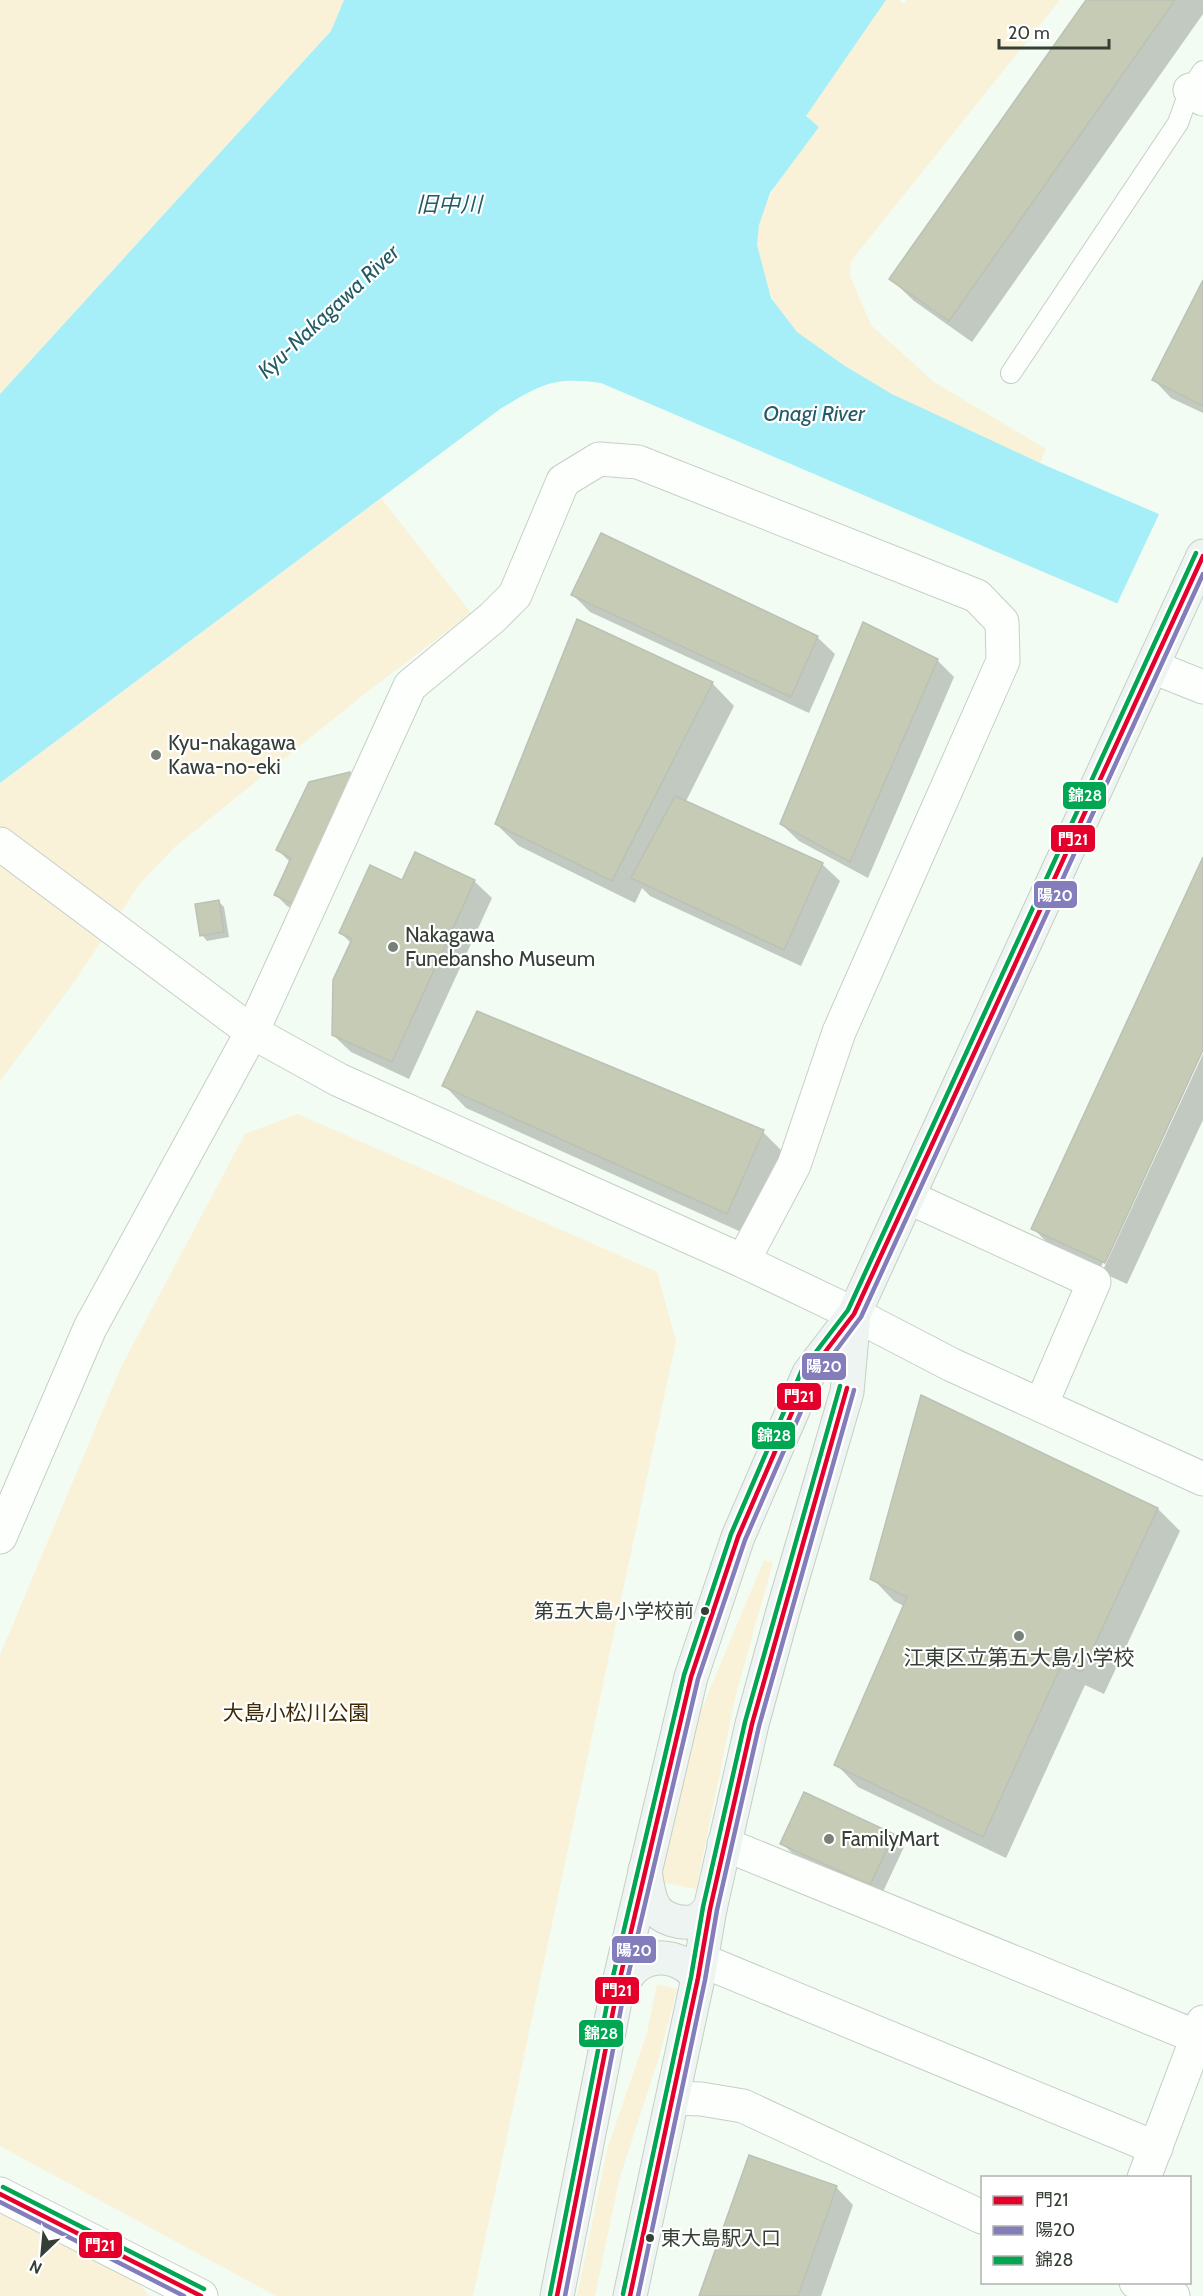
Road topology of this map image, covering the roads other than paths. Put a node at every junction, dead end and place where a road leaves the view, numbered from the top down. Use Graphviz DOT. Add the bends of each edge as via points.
graph roads {
  1 [pos="1199,87"];
  2 [pos="1011,374"];
  3 [pos="1203,555"];
  4 [pos="1156,660"];
  5 [pos="1203,687"];
  6 [pos="0,844"];
  7 [pos="252,1032"];
  8 [pos="908,1197"];
  9 [pos="743,1261"];
  10 [pos="854,1314"];
  11 [pos="1041,1406"];
  12 [pos="1203,1479"];
  13 [pos="0,1537"];
  14 [pos="724,1844"];
  15 [pos="645,1867"];
  16 [pos="710,1909"];
  17 [pos="699,1969"];
  18 [pos="617,1991"];
  19 [pos="1200,2030"];
  20 [pos="673,2098"];
  21 [pos="1150,2163"];
  22 [pos="0,2194"];
  23 [pos="981,2217"];
  24 [pos="136,2264"];
  25 [pos="172,2296"];
  26 [pos="201,2296"];
  27 [pos="557,2296"];
  28 [pos="630,2296"];
  1 -- 2 [label="lane"];
  3 -- 4 [label="main road"];
  4 -- 5 [label="street"];
  4 -- 8 [label="main road"];
  6 -- 7 [label="street"];
  7 -- 9 [label="street" via="339,1080"];
  7 -- 9 [label="street" via="410,686 515,595 563,481 599,459 639,462 977,596 1002,622 1003,661 839,1032 794,1165"];
  7 -- 13 [label="street" via="90,1328"];
  8 -- 10 [label="main road"];
  8 -- 11 [label="street" via="1094,1282"];
  9 -- 10 [label="street"];
  10 -- 11 [label="street"];
  10 -- 14 [label="main road" via="847,1392 776,1633"];
  10 -- 15 [label="main road" via="809,1373 738,1537 691,1677"];
  11 -- 12 [label="street"];
  14 -- 16 [label="main road"];
  14 -- 19 [label="street"];
  15 -- 16 [label="main road" via="656,1910 683,1923 697,1920"];
  15 -- 18 [label="main road"];
  16 -- 17 [label="main road"];
  17 -- 18 [label="main road" via="660,1957 636,1966"];
  17 -- 20 [label="main road"];
  17 -- 21 [label="street"];
  18 -- 27 [label="main road"];
  19 -- 21 [label="street"];
  20 -- 23 [label="street" via="743,2106"];
  20 -- 28 [label="main road"];
  22 -- 24 [label="street"];
  24 -- 25 [label="street"];
  24 -- 26 [label="street"];
}
